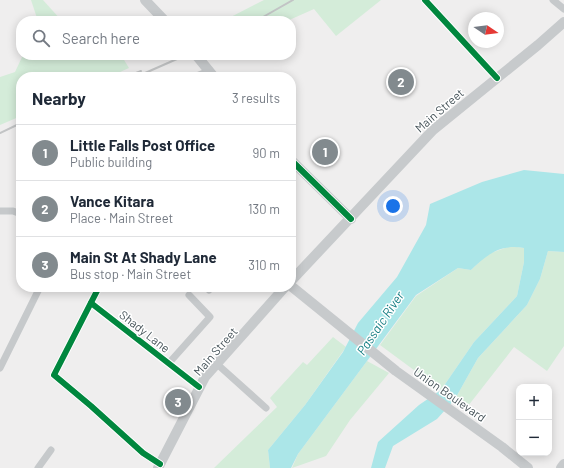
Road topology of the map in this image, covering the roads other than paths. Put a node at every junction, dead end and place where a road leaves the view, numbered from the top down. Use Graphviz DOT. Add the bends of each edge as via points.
graph roads {
  1 [pos="145,0"];
  2 [pos="425,0"];
  3 [pos="553,0"];
  4 [pos="564,9"];
  5 [pos="160,16"];
  6 [pos="564,22"];
  7 [pos="200,60"];
  8 [pos="210,72"];
  9 [pos="497,78"];
  10 [pos="296,165"];
  11 [pos="0,211"];
  12 [pos="16,213"];
  13 [pos="351,219"];
  14 [pos="296,276"];
  15 [pos="296,290"];
  16 [pos="38,292"];
  17 [pos="96,292"];
  18 [pos="282,292"];
  19 [pos="189,295"];
  20 [pos="91,303"];
  21 [pos="169,363"];
  22 [pos="217,364"];
  23 [pos="0,368"];
  24 [pos="199,387"];
  25 [pos="266,408"];
  26 [pos="51,450"];
  27 [pos="564,464"];
  28 [pos="159,466"];
  29 [pos="38,468"];
  30 [pos="528,468"];
  31 [pos="561,468"];
  1 -- 5 [label="main road"];
  2 -- 9 [label="street"];
  3 -- 4 [label="street"];
  6 -- 9 [label="main road, Main Street"];
  7 -- 8 [label="main road"];
  9 -- 13 [label="main road, Main Street" via="422,140"];
  10 -- 13 [label="main road"];
  11 -- 12 [label="street"];
  13 -- 14 [label="main road, Main Street"];
  15 -- 30 [label="main road, Union Boulevard" via="396,371"];
  16 -- 23 [label="street"];
  17 -- 20 [label="street"];
  18 -- 22 [label="main road, Main Street"];
  19 -- 21 [label="street" via="210,317"];
  20 -- 21 [label="street, Shady Lane"];
  20 -- 28 [label="street" via="54,375"];
  21 -- 24 [label="street, Shady Lane"];
  22 -- 24 [label="main road, Main Street"];
  22 -- 25 [label="street"];
  24 -- 28 [label="main road, Main Street"];
  26 -- 29 [label="street"];
  27 -- 31 [label="main road"];
}
